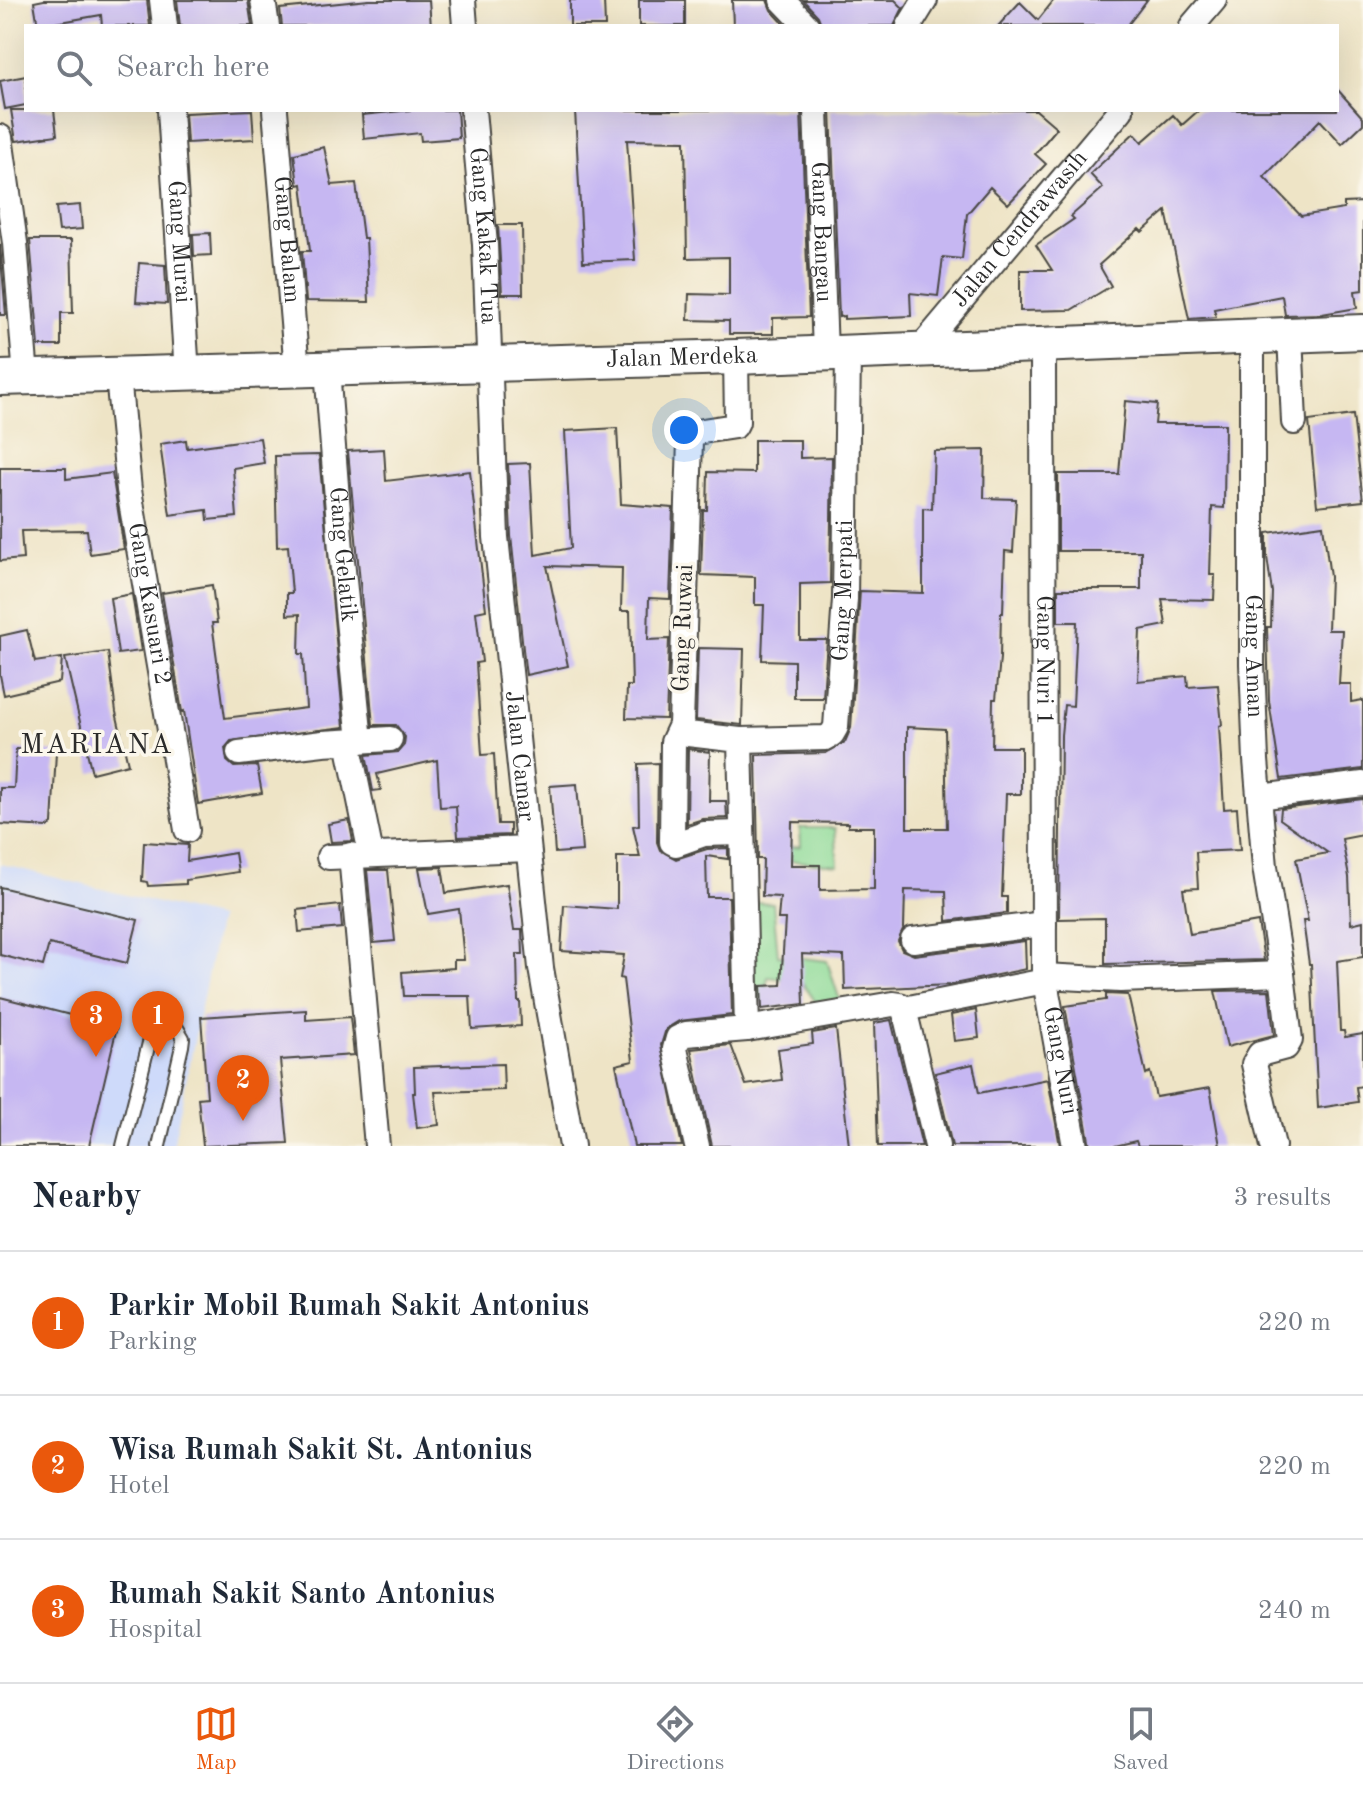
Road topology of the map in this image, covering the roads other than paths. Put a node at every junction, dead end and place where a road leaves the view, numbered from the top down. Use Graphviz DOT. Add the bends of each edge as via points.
graph roads {
  1 [pos="162,0"];
  2 [pos="263,0"];
  3 [pos="463,0"];
  4 [pos="782,0"];
  5 [pos="925,0"];
  6 [pos="1214,0"];
  7 [pos="165,24"];
  8 [pos="267,24"];
  9 [pos="465,24"];
  10 [pos="805,24"];
  11 [pos="910,24"];
  12 [pos="1194,24"];
  13 [pos="170,112"];
  14 [pos="275,112"];
  15 [pos="473,112"];
  16 [pos="816,112"];
  17 [pos="1119,112"];
  18 [pos="0,137"];
  19 [pos="1363,332"];
  20 [pos="1290,335"];
  21 [pos="1252,336"];
  22 [pos="1043,344"];
  23 [pos="920,349"];
  24 [pos="836,352"];
  25 [pos="490,363"];
  26 [pos="737,367"];
  27 [pos="312,369"];
  28 [pos="187,374"];
  29 [pos="118,376"];
  30 [pos="13,378"];
  31 [pos="1294,422"];
  32 [pos="681,725"];
  33 [pos="390,739"];
  34 [pos="740,740"];
  35 [pos="354,742"];
  36 [pos="239,753"];
  37 [pos="1363,784"];
  38 [pos="1259,797"];
  39 [pos="187,830"];
  40 [pos="741,833"];
  41 [pos="528,849"];
  42 [pos="351,856"];
  43 [pos="1044,924"];
  44 [pos="913,940"];
  45 [pos="1282,974"];
  46 [pos="1045,979"];
  47 [pos="904,1009"];
  48 [pos="747,1029"];
  49 [pos="123,1146"];
  50 [pos="159,1146"];
  51 [pos="377,1146"];
  52 [pos="572,1146"];
  53 [pos="697,1146"];
  54 [pos="937,1146"];
  55 [pos="1075,1146"];
  56 [pos="1273,1146"];
  1 -- 7 [label="street"];
  2 -- 8 [label="street"];
  3 -- 9 [label="street"];
  4 -- 10 [label="street"];
  5 -- 11 [label="street"];
  6 -- 12 [label="street"];
  13 -- 28 [label="street, Gang Murai"];
  14 -- 27 [label="street, Gang Balam"];
  15 -- 25 [label="street, Gang Kakak Tua"];
  16 -- 24 [label="street, Gang Bangau"];
  17 -- 23 [label="street, Jalan Cendrawasih"];
  18 -- 30 [label="street" via="15,243"];
  19 -- 20 [label="street, Jalan Merdeka"];
  20 -- 21 [label="street, Jalan Merdeka"];
  20 -- 31 [label="street"];
  21 -- 22 [label="street, Jalan Merdeka"];
  21 -- 38 [label="street, Gang Aman" via="1252,664"];
  22 -- 23 [label="street, Jalan Merdeka"];
  22 -- 43 [label="street, Gang Nuri 1"];
  23 -- 24 [label="street, Jalan Merdeka"];
  24 -- 26 [label="street, Jalan Merdeka"];
  24 -- 34 [label="street, Gang Merpati" via="845,599 836,727 826,738"];
  25 -- 26 [label="street, Jalan Merdeka"];
  25 -- 27 [label="street, Jalan Merdeka"];
  25 -- 41 [label="street, Jalan Camar" via="496,537"];
  26 -- 32 [label="street, Gang Ruwai" via="737,422 733,428 696,432 690,440"];
  27 -- 28 [label="street, Jalan Merdeka"];
  27 -- 35 [label="street, Gang Gelatik"];
  28 -- 29 [label="street, Jalan Merdeka"];
  29 -- 30 [label="street, Jalan Merdeka"];
  29 -- 39 [label="street, Gang Kasuari 2" via="129,490"];
  32 -- 34 [label="street, Gang Ruwai" via="688,734"];
  32 -- 40 [label="street" via="673,742 672,842"];
  33 -- 35 [label="street"];
  34 -- 40 [label="street"];
  35 -- 36 [label="street"];
  35 -- 42 [label="street, Gang Gelatik"];
  37 -- 38 [label="street"];
  38 -- 45 [label="street, Gang Aman"];
  40 -- 48 [label="street"];
  41 -- 42 [label="street"];
  41 -- 52 [label="street, Jalan Camar" via="547,1008"];
  42 -- 51 [label="street, Gang Gelatik"];
  43 -- 44 [label="street"];
  43 -- 46 [label="street, Gang Nuri 1"];
  45 -- 46 [label="street"];
  45 -- 56 [label="street, Gang Aman" via="1290,1042 1260,1054 1254,1064"];
  46 -- 47 [label="street"];
  46 -- 55 [label="street, Gang Nuri"];
  47 -- 48 [label="street" via="893,1004"];
  47 -- 54 [label="street"];
  48 -- 53 [label="street" via="678,1038 675,1049"];
  49 -- 50 [label="lane" via="150,1039 161,1027 177,1028 182,1046"];
}
